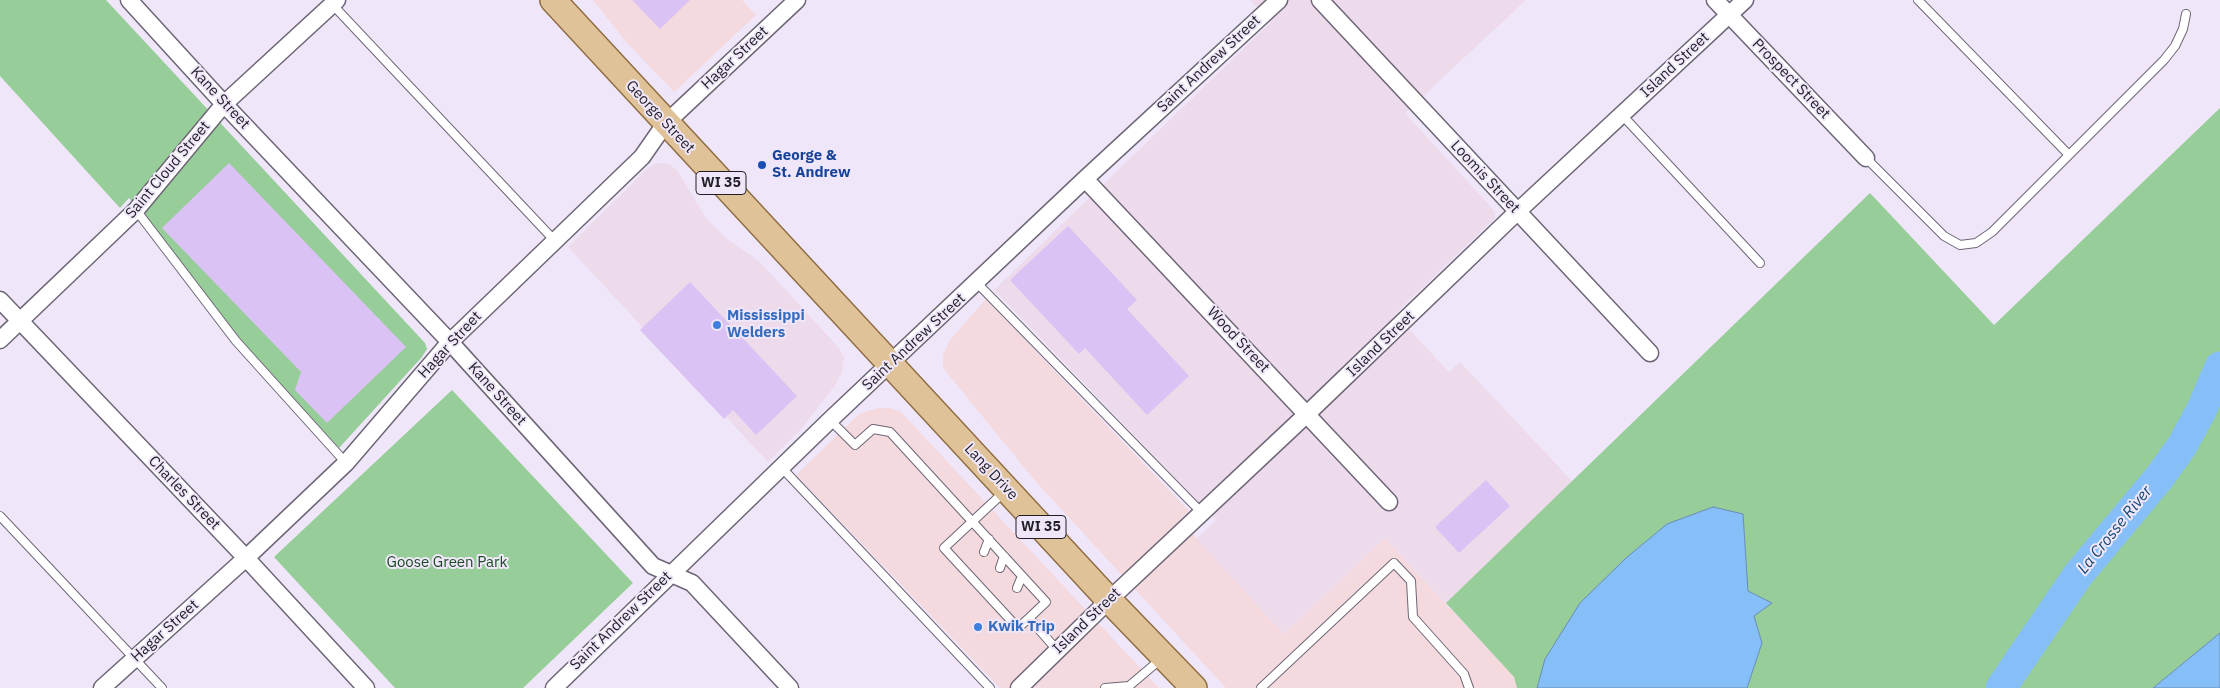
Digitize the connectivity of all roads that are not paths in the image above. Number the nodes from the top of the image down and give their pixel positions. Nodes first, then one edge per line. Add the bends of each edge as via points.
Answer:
1 (129, 0) edge
2 (553, 0) edge
3 (797, 0) edge
4 (1279, 0) edge
5 (1320, 0) edge
6 (1715, 0) edge
7 (1745, 0) edge
8 (1918, 0) edge
9 (332, 2) edge
10 (2186, 14) dead end
11 (1729, 15) junction
12 (224, 104) junction
13 (1622, 114) junction
14 (665, 124) junction
15 (2069, 155) junction
16 (1866, 158) joint
17 (1085, 179) junction
18 (136, 210) junction
19 (1518, 212) junction
20 (555, 241) junction
21 (1760, 263) dead end
22 (977, 283) junction
23 (0, 300) edge
24 (20, 321) junction
25 (0, 340) edge
26 (450, 342) junction
27 (1650, 353) dead end
28 (891, 364) junction
29 (1307, 414) junction
30 (830, 420) junction
31 (346, 464) junction
32 (782, 468) junction
33 (1007, 489) junction
34 (1389, 502) dead end
35 (1202, 513) junction
36 (0, 516) edge
37 (972, 522) junction
38 (988, 539) junction
39 (984, 552) dead end
40 (1004, 556) junction
41 (246, 558) junction
42 (1000, 568) dead end
43 (671, 574) junction
44 (1022, 576) junction
45 (993, 588) dead end
46 (1017, 588) dead end
47 (990, 598) junction
48 (1108, 600) junction
49 (1010, 607) dead end
50 (1007, 617) junction
51 (1029, 618) junction
52 (1057, 650) junction
53 (1163, 657) junction
54 (134, 658) junction
55 (1021, 687) edge
56 (102, 688) edge
57 (162, 688) edge
58 (366, 688) edge
59 (554, 688) edge
60 (790, 688) edge
61 (990, 688) edge
62 (1105, 688) edge
63 (1194, 688) edge
64 (1262, 688) edge
65 (1469, 688) edge

1 - 12 street, Kane Street
2 - 14 main road, George Street / WI 35
3 - 14 street, Hagar Street
4 - 17 street, Saint Andrew Street
5 - 19 street, Loomis Street
6 - 11 street, Prospect Street
7 - 11 street, Island Street
8 - 15 lane
9 - 12 street, Saint Cloud Street
9 - 20 lane
10 - 15 lane via 2175,46
11 - 13 street, Island Street
11 - 16 street, Prospect Street
12 - 18 street, Saint Cloud Street
12 - 26 street, Kane Street
13 - 19 street, Island Street
13 - 21 lane
14 - 20 street, Hagar Street via 642,157
14 - 28 main road, George Street / WI 35
15 - 16 lane via 1992,232 1976,243 1960,245 1944,236
17 - 22 street, Saint Andrew Street
17 - 29 street, Wood Street
18 - 24 street, Saint Cloud Street
18 - 31 lane via 236,341
19 - 27 street, Loomis Street
19 - 29 street, Island Street
20 - 26 street, Hagar Street
22 - 28 street, Saint Andrew Street
22 - 35 lane
23 - 24 street, Charles Street
24 - 25 street, Saint Cloud Street
24 - 41 street, Charles Street
26 - 31 street, Hagar Street
26 - 43 street, Kane Street via 653,566
28 - 30 street, Saint Andrew Street
28 - 33 main road, Lang Drive / WI 35
29 - 34 street, Wood Street
29 - 35 street, Island Street
30 - 32 street, Saint Andrew Street
30 - 37 lane via 855,445 873,429 890,432
31 - 41 street, Hagar Street
32 - 43 street, Saint Andrew Street
32 - 61 lane
33 - 37 lane
33 - 48 main road, Lang Drive / WI 35
35 - 48 street, Island Street
36 - 54 lane
37 - 38 lane
37 - 47 lane via 944,548 975,577
38 - 39 lane
38 - 40 lane
40 - 42 lane
40 - 44 lane
41 - 54 street, Hagar Street
41 - 58 street, Charles Street
43 - 59 street, Saint Andrew Street
43 - 60 street, Kane Street via 692,583
44 - 46 lane
44 - 51 lane via 1046,602
45 - 47 lane
47 - 50 lane
48 - 52 street, Island Street
48 - 53 main road, Lang Drive / WI 35
49 - 50 lane
50 - 51 lane via 1018,628
51 - 52 lane
52 - 55 street, Island Street
53 - 62 lane via 1129,686
53 - 63 main road, Lang Drive / WI 35
54 - 56 street, Hagar Street
54 - 57 lane
64 - 65 lane via 1394,563 1411,581 1412,616 1464,674

